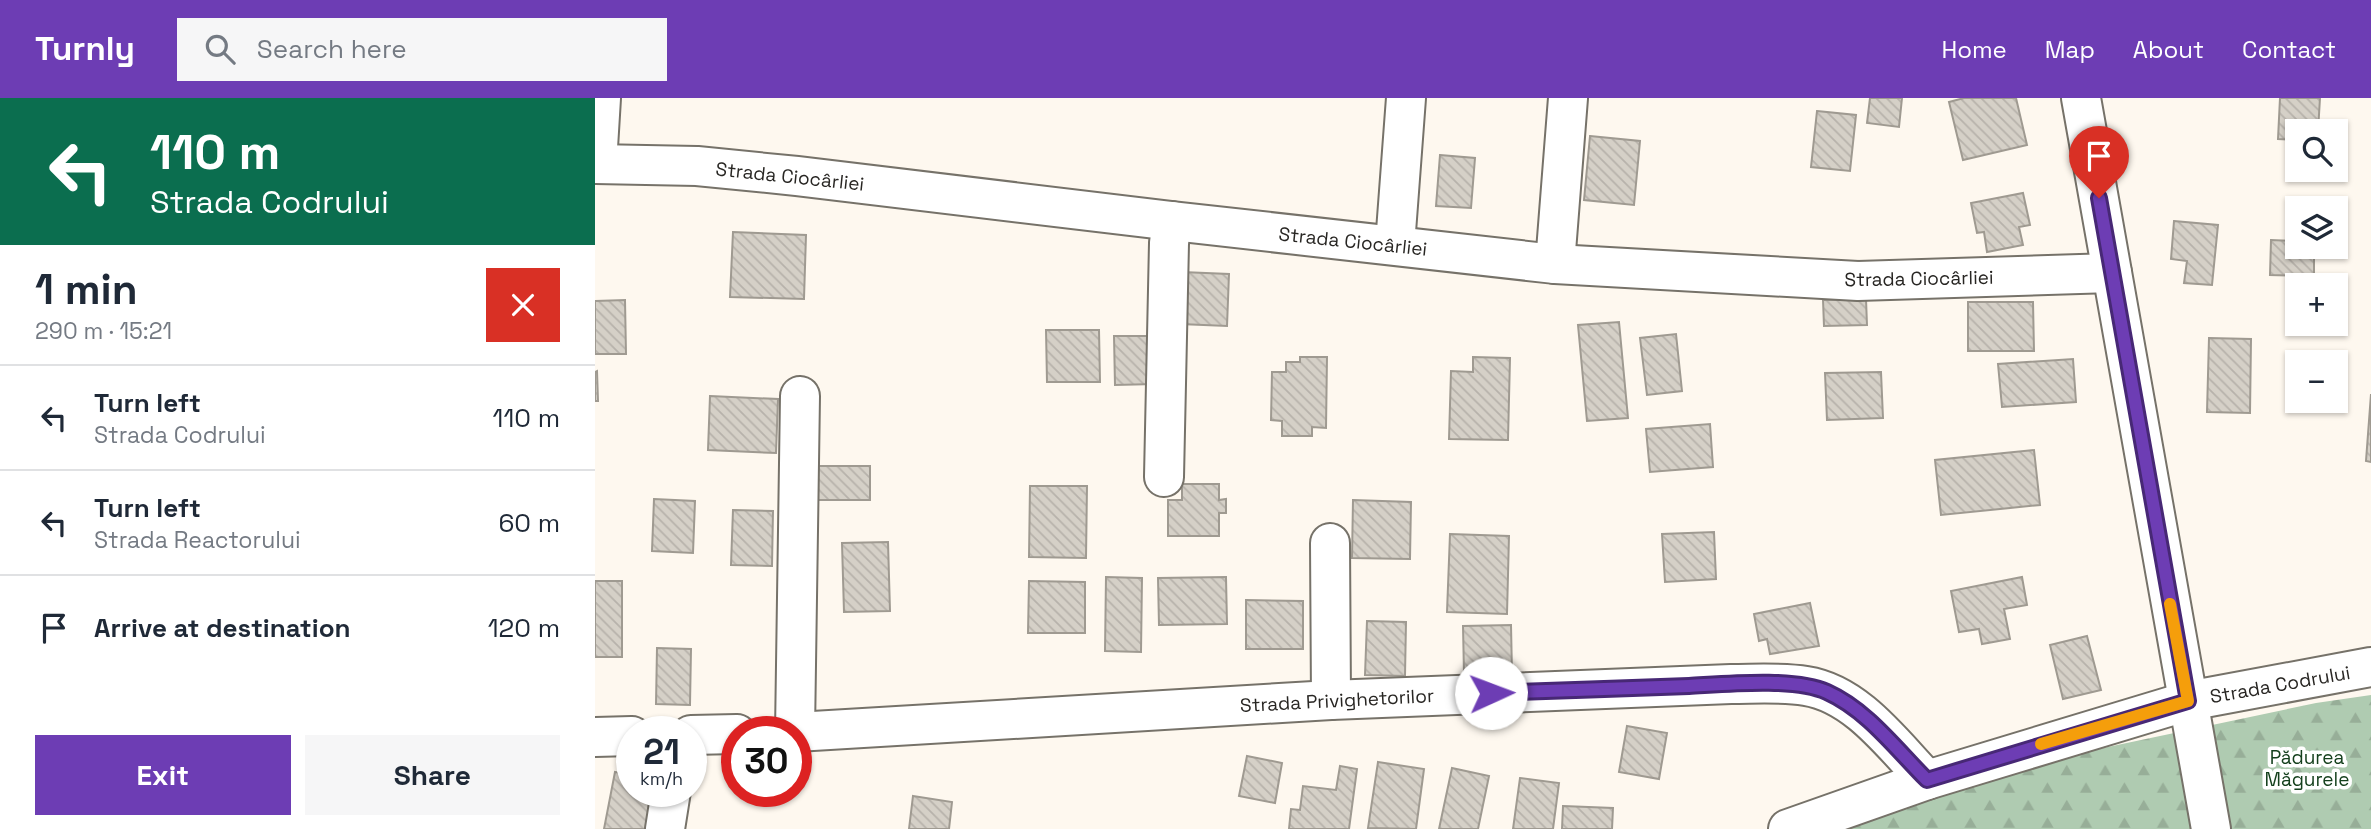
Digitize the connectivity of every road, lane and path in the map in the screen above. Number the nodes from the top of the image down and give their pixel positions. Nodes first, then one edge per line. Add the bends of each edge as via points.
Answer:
1 (601, 98) edge
2 (1406, 98) edge
3 (1568, 98) edge
4 (2081, 98) edge
5 (596, 164) edge
6 (1172, 221) junction
7 (1395, 245) junction
8 (1555, 264) junction
9 (2112, 273) junction
10 (800, 396) dead end
11 (1164, 477) dead end
12 (1330, 543) dead end
13 (2371, 667) edge
14 (1331, 700) junction
15 (2188, 701) junction
16 (796, 716) edge
17 (812, 731) edge
18 (616, 736) edge
19 (595, 737) edge
20 (1927, 780) junction
21 (668, 807) edge
22 (665, 829) edge
23 (1788, 829) edge
24 (2211, 829) edge

1 - 5 street, Strada Ciocârliei
2 - 7 street
3 - 8 street
4 - 9 street
5 - 6 street, Strada Ciocârliei via 697,166
6 - 7 street, Strada Ciocârliei
6 - 11 street
7 - 8 street, Strada Ciocârliei
8 - 9 street, Strada Ciocârliei via 1858,281
9 - 15 street
10 - 16 street
12 - 14 street
13 - 15 street, Strada Codrului
14 - 17 street, Strada Privighetorilor
14 - 20 street, Strada Privighetorilor via 1731,684 1807,686 1854,708
15 - 20 street, Strada Codrului
15 - 24 street
18 - 19 street
20 - 23 street, Strada Codrului
21 - 22 street

